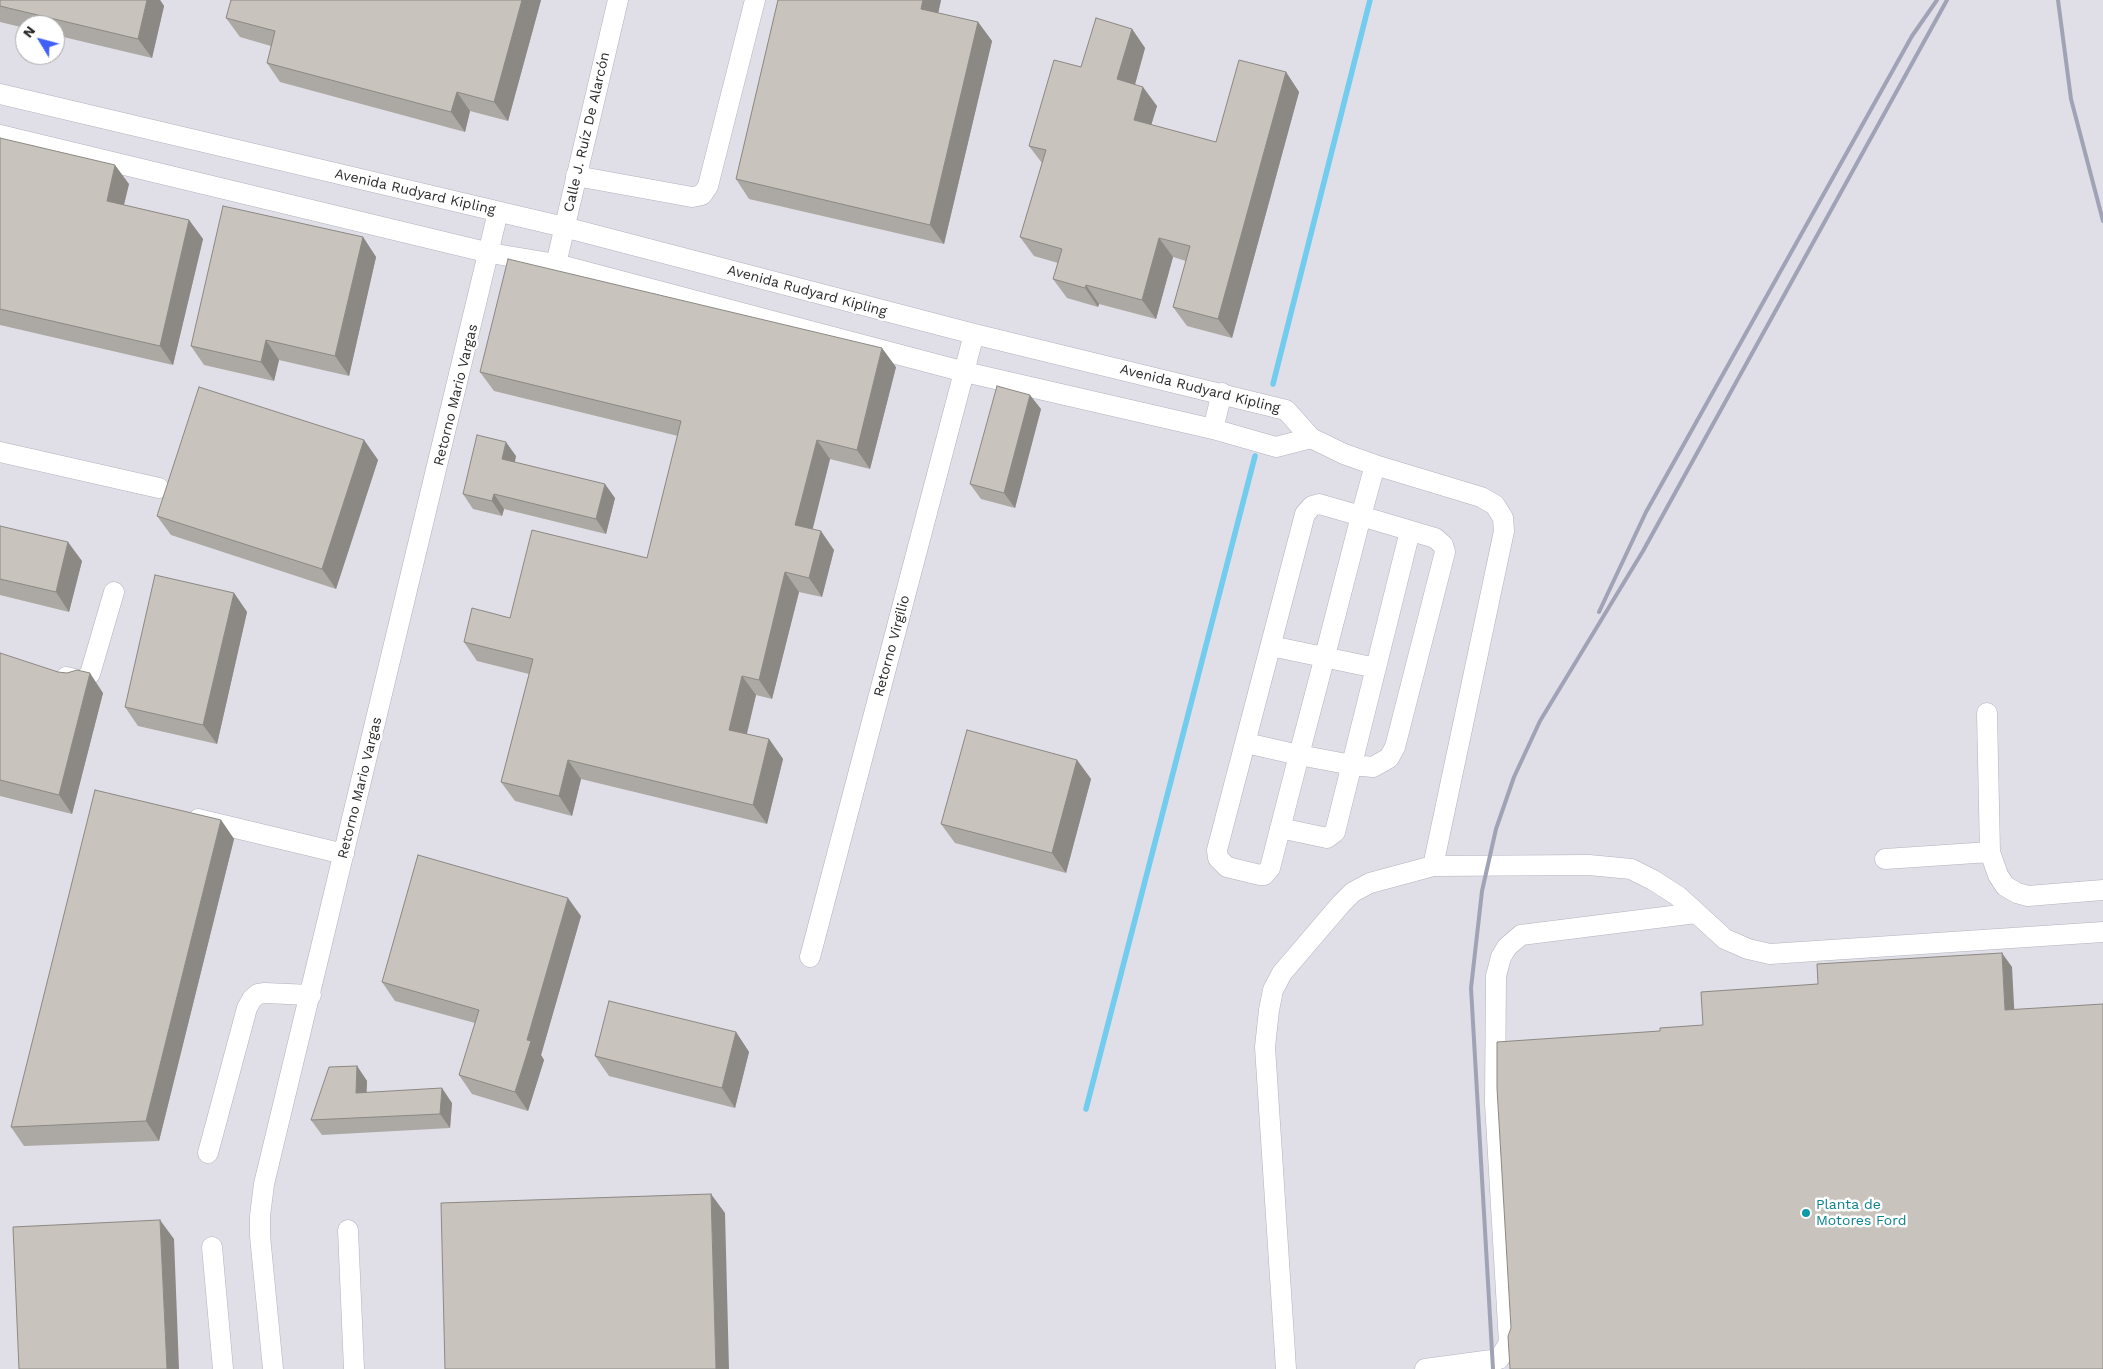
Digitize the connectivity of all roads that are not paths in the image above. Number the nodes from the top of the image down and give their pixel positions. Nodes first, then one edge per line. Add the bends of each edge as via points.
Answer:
1 (618, 0) edge
2 (755, 0) edge
3 (0, 94) edge
4 (0, 135) edge
5 (576, 176) junction
6 (498, 212) junction
7 (564, 227) junction
8 (490, 253) junction
9 (556, 264) junction
10 (974, 334) junction
11 (965, 372) junction
12 (1222, 393) junction
13 (1213, 429) junction
14 (1311, 438) junction
15 (0, 452) edge
16 (1375, 466) junction
17 (159, 488) dead end
18 (1361, 516) junction
19 (1410, 531) junction
20 (114, 592) dead end
21 (1271, 646) junction
22 (1324, 656) junction
23 (1376, 668) junction
24 (47, 671) edge
25 (1987, 713) dead end
26 (1246, 743) junction
27 (1299, 754) junction
28 (1352, 765) junction
29 (176, 813) edge
30 (1280, 828) junction
31 (1990, 852) junction
32 (344, 854) junction
33 (1885, 859) dead end
34 (1433, 866) junction
35 (2103, 890) edge
36 (1696, 912) junction
37 (2103, 932) edge
38 (810, 957) dead end
39 (311, 995) junction
40 (208, 1154) dead end
41 (348, 1230) dead end
42 (212, 1247) dead end
43 (223, 1369) edge
44 (273, 1369) edge
45 (354, 1369) edge
46 (1286, 1369) edge
47 (1425, 1369) edge

1 - 5 street, Calle J. Ruíz De Alarcón
2 - 5 street via 708,186 702,195 692,197
3 - 6 street, Avenida Rudyard Kipling
4 - 8 street
5 - 7 street, Calle J. Ruíz De Alarcón
6 - 7 street, Avenida Rudyard Kipling
6 - 8 street, Retorno Mario Vargas
7 - 9 street, Calle J. Ruíz De Alarcón
7 - 10 street, Avenida Rudyard Kipling
8 - 9 street
8 - 32 street, Retorno Mario Vargas
9 - 11 street
10 - 11 street, Retorno Virgilio
10 - 12 street, Avenida Rudyard Kipling
11 - 13 street
11 - 38 street, Retorno Virgilio
12 - 13 street
12 - 14 street, Avenida Rudyard Kipling via 1286,410
13 - 14 street via 1276,447
14 - 16 street
15 - 17 street
16 - 18 street
16 - 34 street via 1480,497 1495,505 1503,518 1504,531
18 - 19 street
18 - 21 street via 1320,504 1308,510
18 - 22 street
19 - 23 street
19 - 28 street via 1435,538 1445,552 1395,747 1389,758 1373,767
20 - 24 street via 87,678 74,680
21 - 22 street
21 - 26 street
22 - 23 street
22 - 27 street
23 - 28 street
25 - 31 street
26 - 27 street
26 - 30 street via 1217,850 1218,858 1227,867 1264,875 1270,868
27 - 28 street
27 - 30 street
28 - 30 street via 1333,836 1327,838
29 - 32 street
31 - 33 street
31 - 35 street via 2005,886 2017,893 2028,896
32 - 39 street, Retorno Mario Vargas
34 - 36 street via 1589,865 1631,869 1678,896
34 - 46 street via 1370,883 1353,892 1282,973 1273,990 1266,1046
36 - 37 street via 1726,939 1770,954
36 - 47 street via 1521,935 1501,957 1496,976 1495,1103 1509,1343 1499,1358
39 - 40 street via 265,992 252,999
39 - 44 street, Retorno Mario Vargas via 276,1132 260,1216
41 - 45 street
42 - 43 street

